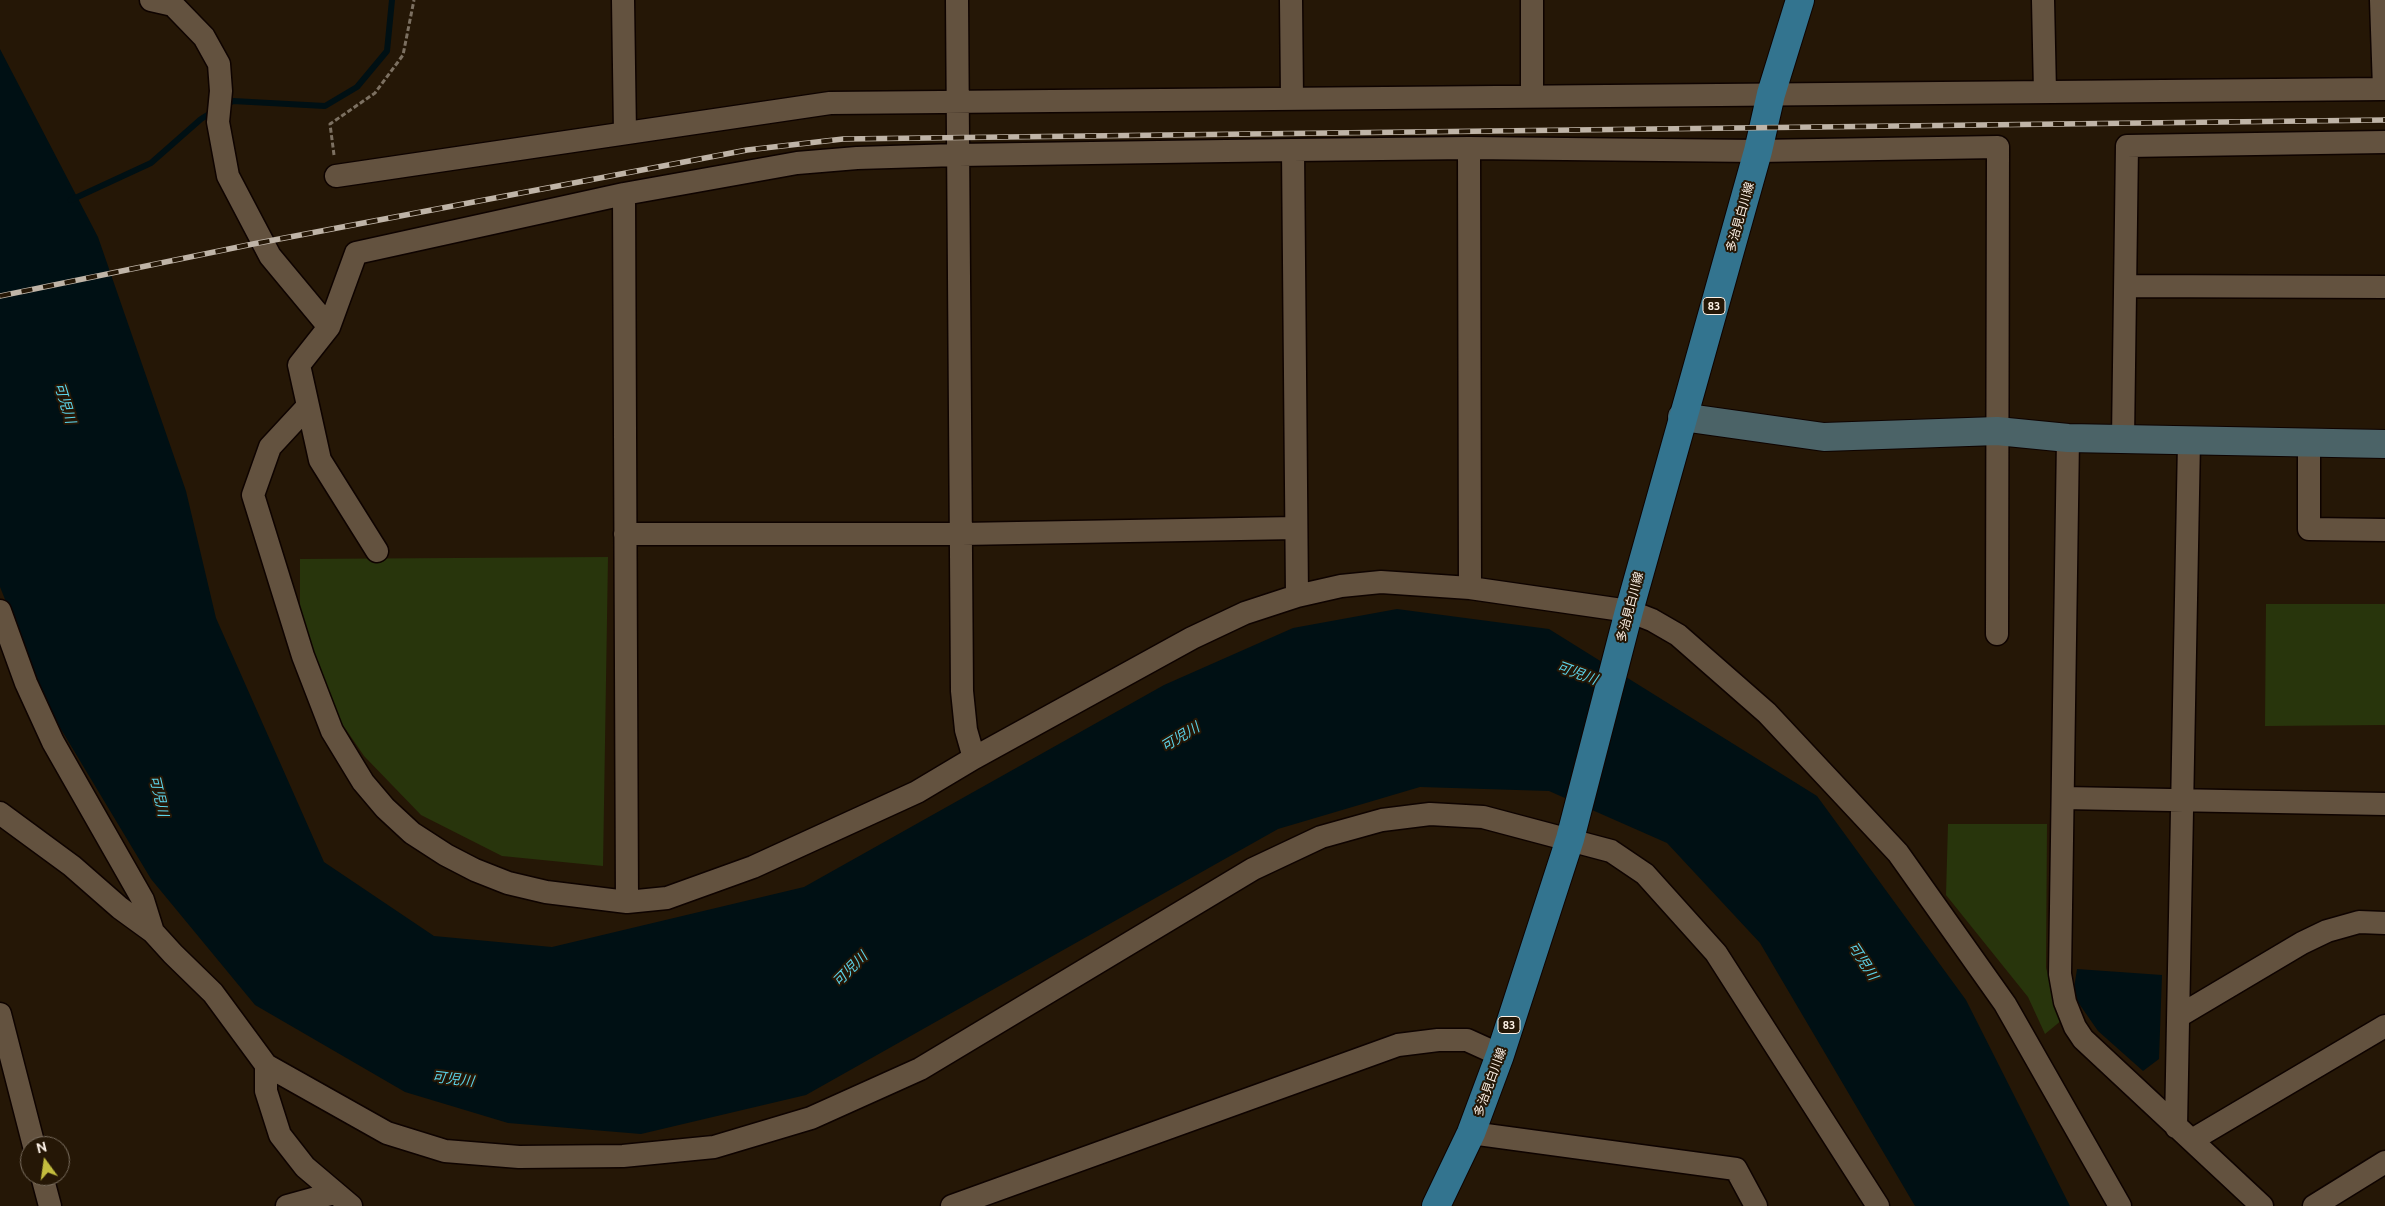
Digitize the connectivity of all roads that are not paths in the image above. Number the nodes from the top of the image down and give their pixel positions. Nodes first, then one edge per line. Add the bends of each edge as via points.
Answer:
1 (151, 0) edge
2 (623, 0) edge
3 (957, 0) edge
4 (1291, 0) edge
5 (1532, 0) edge
6 (1800, 0) edge
7 (2043, 0) edge
8 (2381, 0) edge
9 (2384, 89) edge
10 (2045, 92) junction
11 (1771, 94) junction
12 (1532, 96) junction
13 (1292, 98) junction
14 (958, 101) junction
15 (625, 133) junction
16 (2385, 142) edge
17 (1469, 148) junction
18 (1292, 150) junction
19 (1758, 151) junction
20 (958, 155) junction
21 (336, 176) road end
22 (624, 194) junction
23 (2126, 286) junction
24 (2385, 287) edge
25 (329, 327) junction
26 (308, 406) junction
27 (1682, 417) junction
28 (1997, 431) junction
29 (2068, 438) junction
30 (2123, 439) junction
31 (2189, 441) junction
32 (2309, 441) junction
33 (2385, 444) edge
34 (1296, 528) junction
35 (2385, 530) edge
36 (625, 534) junction
37 (962, 534) junction
38 (377, 550) dead end
39 (1470, 588) junction
40 (1297, 596) junction
41 (0, 611) edge
42 (1629, 611) junction
43 (1997, 634) dead end
44 (974, 758) junction
45 (2063, 798) junction
46 (2183, 801) junction
47 (2385, 804) edge
48 (0, 812) edge
49 (1570, 839) junction
50 (627, 902) junction
51 (2385, 923) edge
52 (153, 932) junction
53 (0, 1014) edge
54 (2179, 1016) junction
55 (2385, 1026) edge
56 (1500, 1054) junction
57 (266, 1064) junction
58 (1471, 1134) junction
59 (2184, 1134) junction
60 (31, 1136) edge
61 (2385, 1162) edge
62 (45, 1186) edge
63 (343, 1200) edge
64 (50, 1206) edge
65 (287, 1206) edge
66 (952, 1206) edge
67 (1436, 1206) edge
68 (1756, 1206) edge
69 (1878, 1206) edge
70 (2120, 1206) edge
71 (2262, 1206) edge
72 (2314, 1206) edge

1 - 25 street via 173,5 204,37 219,64 218,122 228,176 270,256
2 - 15 street
3 - 14 street
4 - 13 street
5 - 12 street
6 - 11 main road, 多治見白川線 / 83
7 - 10 street
8 - 9 street
9 - 10 street
10 - 11 street
11 - 12 street
11 - 19 main road, 多治見白川線 / 83
12 - 13 street
13 - 14 street
14 - 15 street via 830,103
14 - 20 street
15 - 21 street
16 - 23 street via 2127,146
17 - 18 street
17 - 19 street
17 - 39 street
18 - 20 street
18 - 34 street
19 - 27 main road, 多治見白川線 / 83
19 - 28 street via 1998,147
20 - 22 street via 797,163
20 - 37 street
22 - 25 street via 356,253
22 - 36 street
23 - 24 street
23 - 30 street
25 - 26 street via 299,365
26 - 38 street via 320,460
26 - 50 street via 270,447 253,495 303,656 332,732 363,782 384,808 412,833 475,870 508,883 546,892
27 - 28 street via 1824,437
27 - 42 main road, 多治見白川線 / 83
28 - 29 street
28 - 43 street
29 - 30 street
29 - 45 street
30 - 31 street
31 - 32 street
31 - 46 street
32 - 33 street
32 - 35 street via 2309,529
34 - 37 street
34 - 40 street
36 - 37 street
36 - 50 street
37 - 44 street via 962,691 966,730
39 - 40 street via 1381,582 1341,586
39 - 42 street
40 - 44 street via 1245,613 1192,638
41 - 52 street via 26,683 53,742 143,900
42 - 49 main road, 多治見白川線 / 83
42 - 70 street via 1678,635 1767,713 1898,853 2005,1004
44 - 50 street via 917,792 753,867 668,898
45 - 46 street
45 - 59 street via 2060,974 2065,1002 2083,1040
46 - 47 street
46 - 54 street
48 - 52 street
49 - 56 main road, 多治見白川線 / 83
49 - 57 street via 1483,817 1430,814 1382,820 1321,837 1253,869 920,1069 811,1118 714,1147 624,1156 519,1157 446,1151 387,1133
49 - 69 street via 1611,851 1645,874 1716,953
51 - 54 street via 2359,922 2302,942
52 - 57 street via 213,993
53 - 60 street
54 - 59 street
55 - 59 street
56 - 58 main road, 多治見白川線 / 83
56 - 66 street via 1467,1040 1398,1045
57 - 63 street via 266,1091 280,1135 305,1167
58 - 67 main road, 多治見白川線 / 83
58 - 68 street via 1736,1170
59 - 71 street
61 - 72 street
62 - 64 street
63 - 65 street

